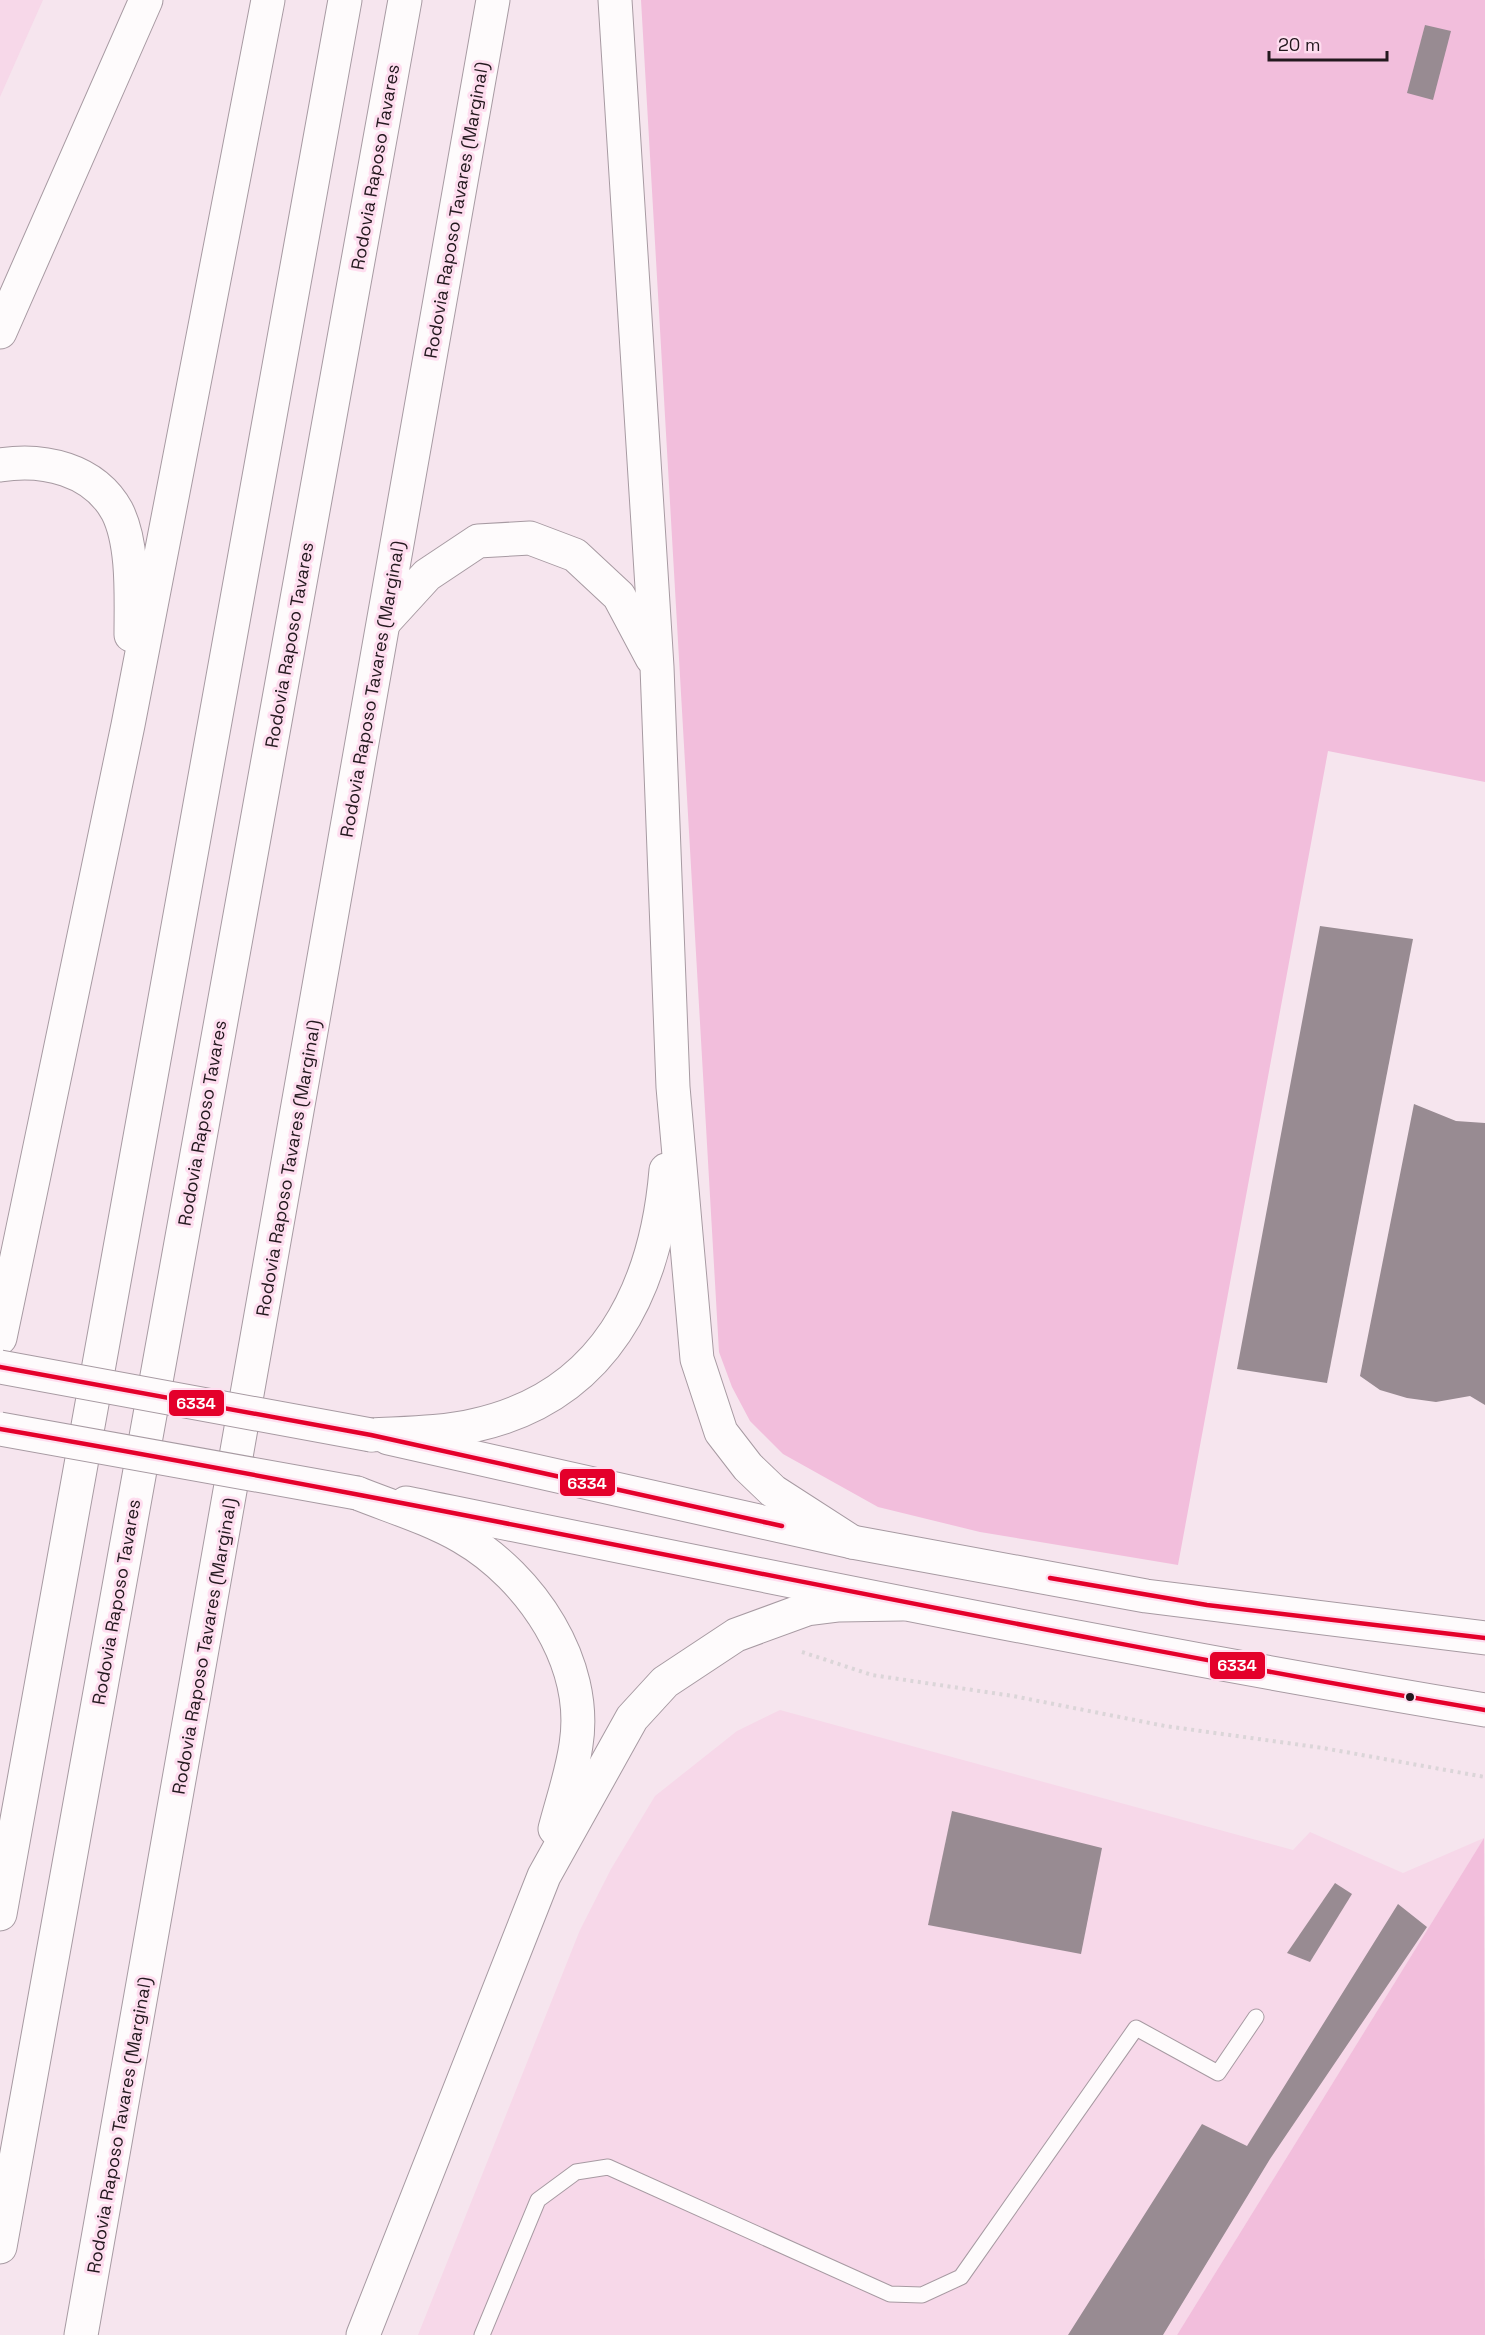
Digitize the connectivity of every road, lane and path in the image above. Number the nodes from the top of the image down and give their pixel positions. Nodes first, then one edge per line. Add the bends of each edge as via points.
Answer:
1 (146, 0) edge
2 (268, 0) edge
3 (345, 0) edge
4 (405, 0) edge
5 (492, 0) edge
6 (615, 0) edge
7 (0, 332) edge
8 (0, 465) edge
9 (384, 622) junction
10 (657, 667) junction
11 (128, 725) junction
12 (673, 1087) junction
13 (0, 1338) edge
14 (0, 1367) edge
15 (0, 1428) edge
16 (371, 1435) junction
17 (357, 1493) junction
18 (852, 1542) junction
19 (902, 1604) junction
20 (774, 1620) junction
21 (1485, 1638) edge
22 (1485, 1710) edge
23 (1485, 1777) edge
24 (544, 1876) junction
25 (0, 1914) edge
26 (1256, 2017) dead end
27 (0, 2247) edge
28 (96, 2258) junction
29 (81, 2335) edge
30 (88, 2335) edge
31 (363, 2335) edge
32 (483, 2335) edge

1 - 7 main road
2 - 11 main road
3 - 25 main road
4 - 27 main road, Rodovia Raposo Tavares
5 - 9 main road, Rodovia Raposo Tavares (Marginal)
6 - 10 main road
8 - 11 main road via 35,461 62,468 101,491 117,512 130,573
9 - 10 main road via 427,575 478,542 530,538 575,555 619,596
9 - 28 main road, Rodovia Raposo Tavares (Marginal)
10 - 12 main road
11 - 13 main road
12 - 16 main road via 660,1228 631,1309 612,1339 590,1364 523,1410 433,1432
12 - 18 main road via 697,1359 721,1432 747,1467 773,1491
14 - 16 main road, bridge
15 - 17 main road, bridge
16 - 18 main road
17 - 19 main road
17 - 24 main road via 435,1524 490,1556 525,1592 562,1648 577,1708 577,1744
18 - 21 main road via 1146,1596
19 - 20 main road via 818,1608
19 - 22 main road via 1271,1675
20 - 23 path via 799,1650 872,1675
20 - 24 main road via 736,1635 704,1654 665,1682 632,1718
24 - 31 main road
26 - 32 lane via 1218,2073 1136,2028 961,2277 922,2295 890,2295 608,2167 576,2172 538,2200
28 - 29 main road, Rodovia Raposo Tavares (Marginal)
28 - 30 main road

